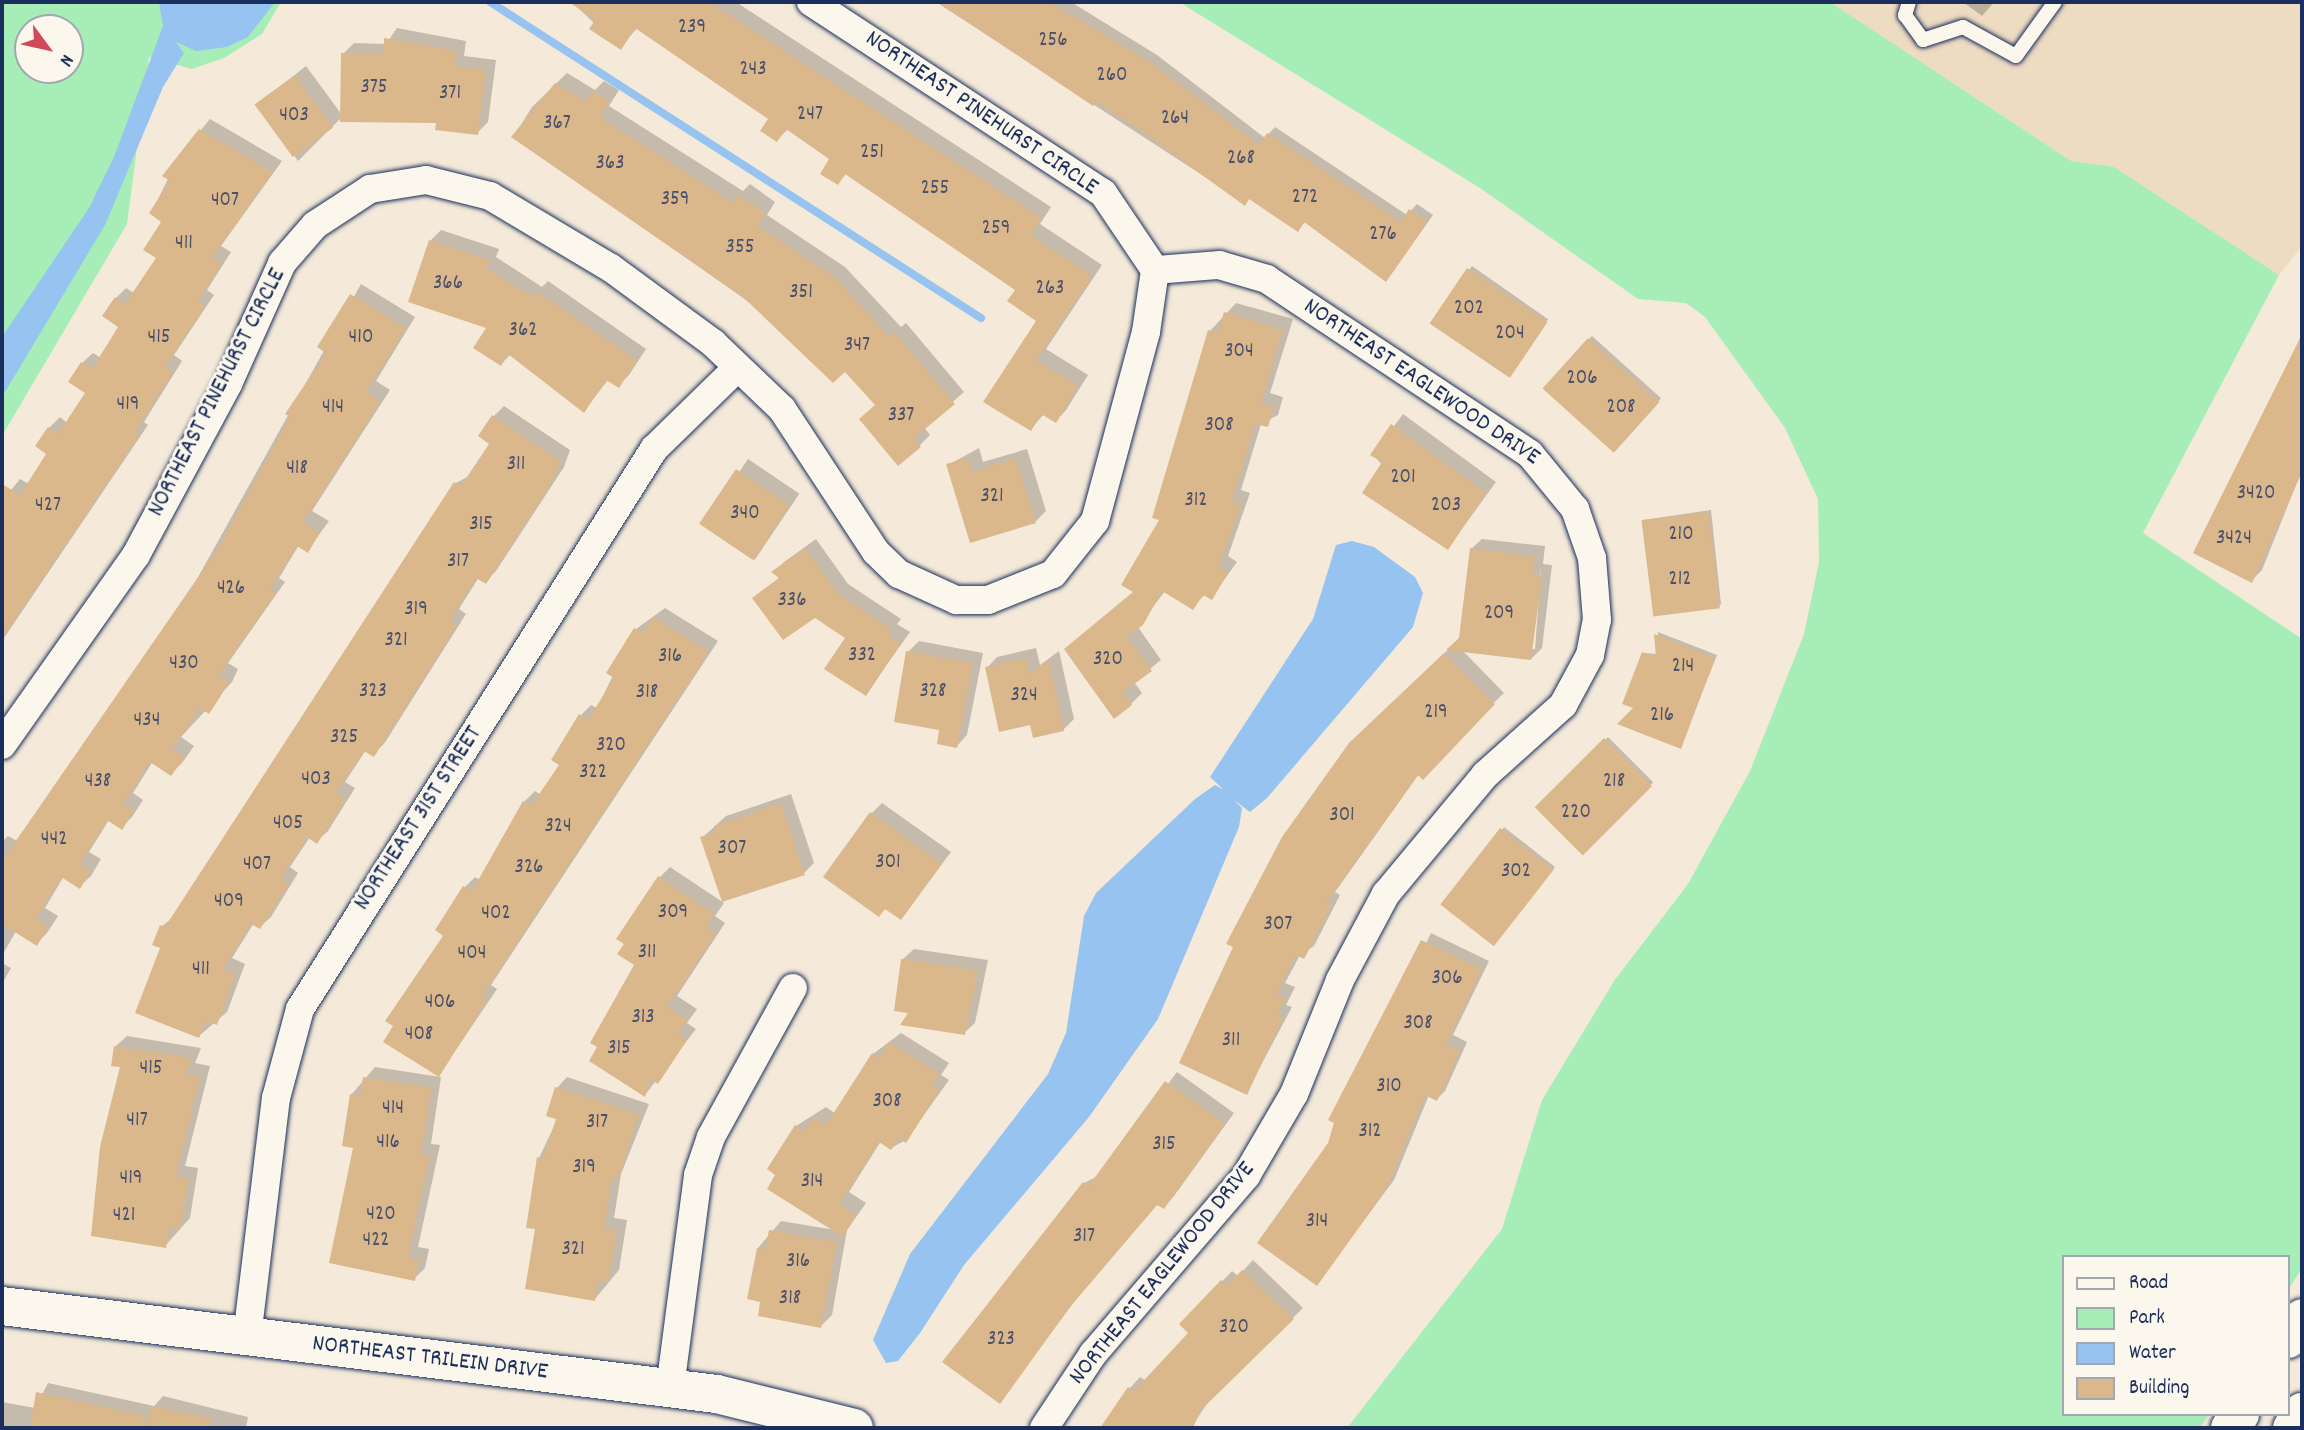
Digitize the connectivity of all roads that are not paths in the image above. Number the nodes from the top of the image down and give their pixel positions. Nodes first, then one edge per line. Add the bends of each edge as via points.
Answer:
1 (811, 2) edge
2 (1909, 2) edge
3 (2056, 2) edge
4 (1154, 270) junction
5 (738, 367) junction
6 (2, 744) edge
7 (793, 988) dead end
8 (2, 1306) edge
9 (2302, 1318) edge
10 (2290, 1336) edge
11 (247, 1337) junction
12 (670, 1388) junction
13 (2302, 1412) edge
14 (854, 1428) edge
15 (1044, 1428) edge
16 (2292, 1428) edge

1 - 4 street, NORTHEAST PINEHURST CIRCLE via 1103,193
2 - 3 lane via 1905,15 1923,40 1963,27 2016,56
4 - 5 street, NORTHEAST PINEHURST CIRCLE via 1146,332 1095,521 1054,575 988,600 956,600 900,574 876,552 815,451
4 - 15 street, NORTHEAST EAGLEWOOD DRIVE via 1219,265 1266,279 1530,454 1576,509 1592,558 1597,620 1586,663 1559,711 1485,775 1386,894 1340,980 1294,1094 1245,1176 1101,1344
5 - 6 street, NORTHEAST PINEHURST CIRCLE via 611,268 490,196 426,180 370,189 314,225 282,263 228,384 136,555
5 - 11 street, NORTHEAST 31ST STREET via 654,449 300,1009 276,1098
7 - 12 street via 711,1137 698,1175
8 - 11 street, NORTHEAST TRILEIN DRIVE
9 - 10 street
11 - 12 street, NORTHEAST TRILEIN DRIVE
12 - 14 street, NORTHEAST TRILEIN DRIVE via 760,1401
13 - 16 street

